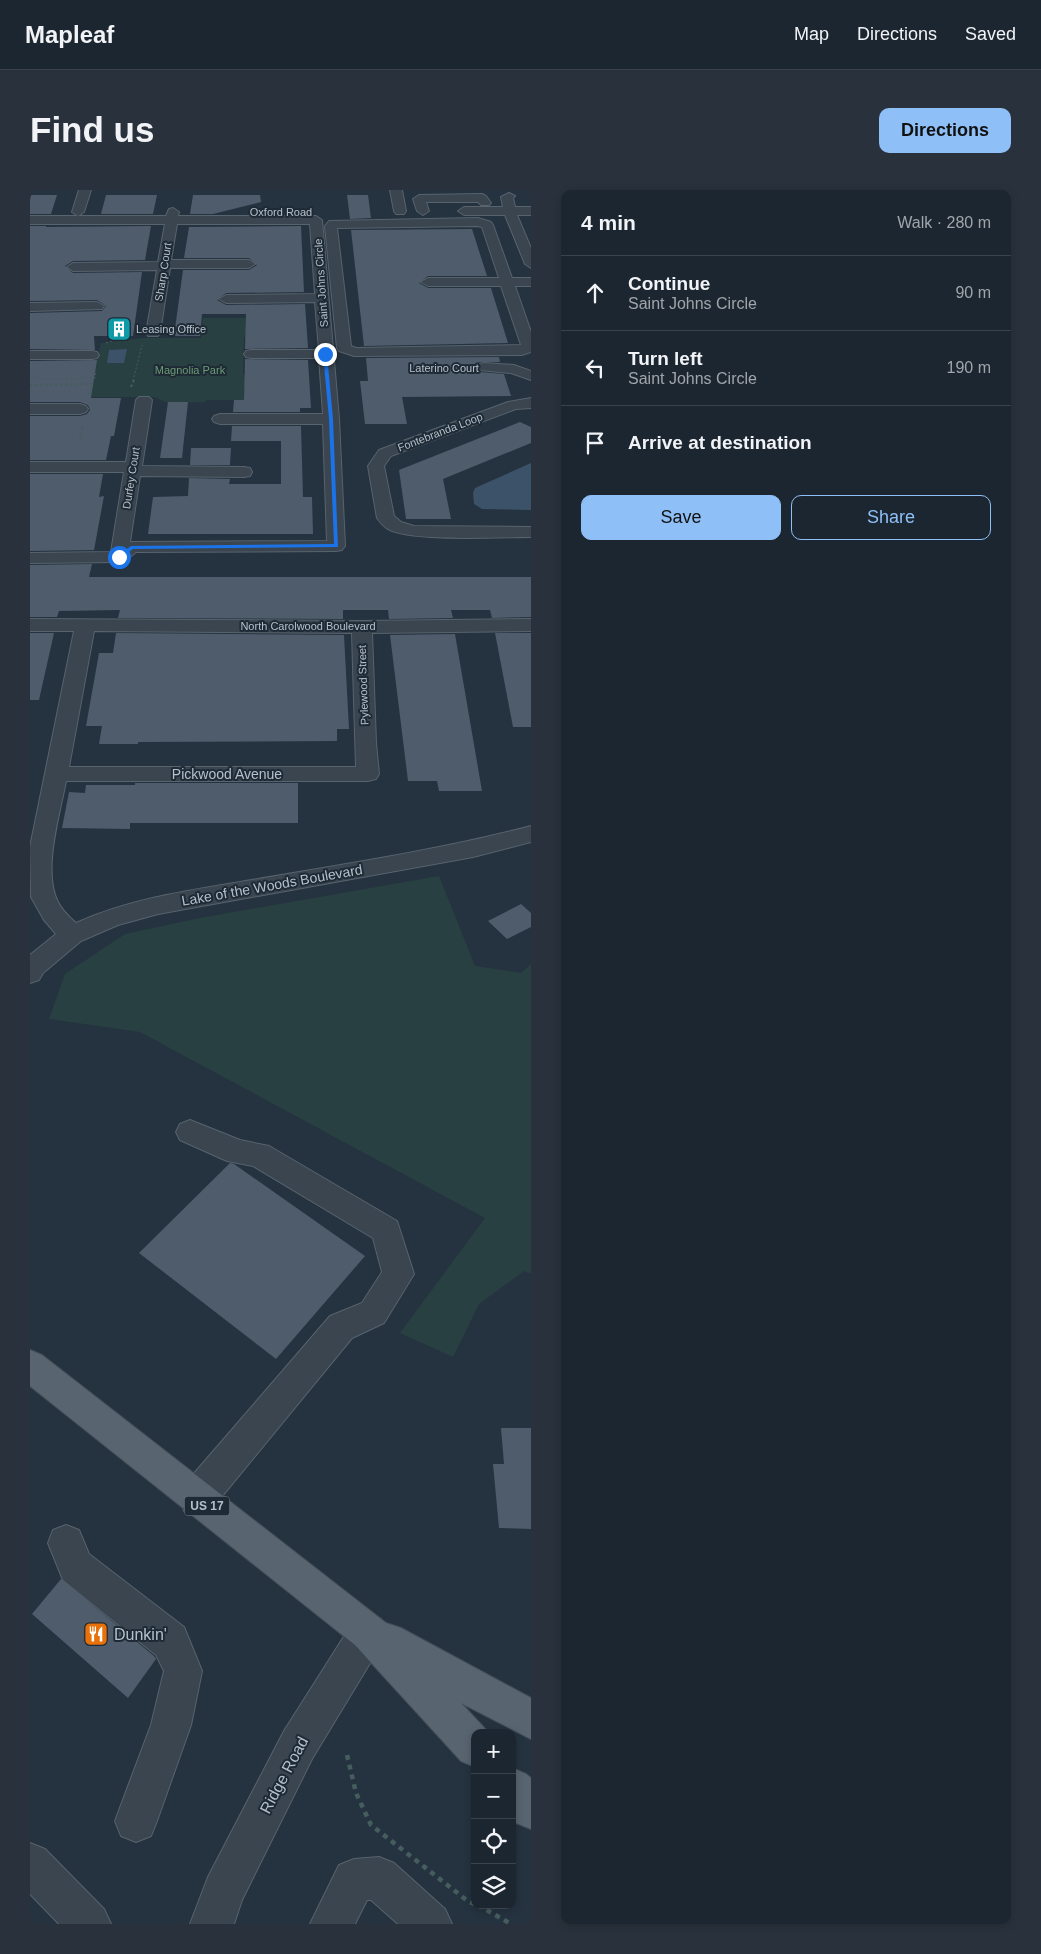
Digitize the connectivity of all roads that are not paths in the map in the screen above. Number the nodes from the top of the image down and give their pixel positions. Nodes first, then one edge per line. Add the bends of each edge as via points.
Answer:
1 (85, 190) edge
2 (396, 190) edge
3 (511, 194) edge
4 (400, 211) junction
5 (510, 211) junction
6 (531, 211) edge
7 (30, 212) edge
8 (78, 212) junction
9 (323, 214) junction
10 (172, 216) junction
11 (30, 220) edge
12 (249, 264) dead end
13 (531, 264) edge
14 (164, 265) junction
15 (73, 267) dead end
16 (428, 282) dead end
17 (507, 282) junction
18 (531, 282) edge
19 (323, 298) junction
20 (226, 299) dead end
21 (30, 306) edge
22 (96, 306) dead end
23 (149, 335) road end
24 (92, 354) dead end
25 (252, 354) dead end
26 (325, 354) junction
27 (30, 355) edge
28 (472, 368) dead end
29 (531, 376) edge
30 (137, 395) road end
31 (531, 403) edge
32 (80, 409) dead end
33 (30, 410) edge
34 (220, 419) dead end
35 (331, 419) junction
36 (30, 467) edge
37 (133, 469) junction
38 (244, 472) dead end
39 (531, 532) edge
40 (119, 557) junction
41 (30, 558) edge
42 (30, 625) edge
43 (531, 625) edge
44 (85, 626) junction
45 (362, 627) junction
46 (365, 743) joint
47 (55, 774) junction
48 (531, 834) edge
49 (72, 934) junction
50 (30, 973) edge
51 (190, 1132) dead end
52 (30, 1366) edge
53 (197, 1498) junction
54 (66, 1543) dead end
55 (368, 1632) junction
56 (531, 1719) edge
57 (471, 1743) edge
58 (516, 1792) edge
59 (531, 1808) edge
60 (136, 1821) dead end
61 (30, 1864) edge
62 (89, 1924) edge
63 (212, 1924) edge
64 (332, 1924) edge
65 (430, 1924) edge

1 - 8 street
2 - 4 street
3 - 5 street via 508,197
4 - 5 street
4 - 9 street
5 - 6 street
5 - 13 street
7 - 8 street
8 - 10 street
9 - 10 street, Saint Johns Circle
9 - 19 street, Saint Johns Circle via 318,264
10 - 11 street, Saint Johns Circle
10 - 14 street, Sharp Court
12 - 14 street
14 - 15 street
14 - 23 street, Sharp Court
16 - 17 street
17 - 17 street via 488,225 483,223 339,223 331,226 344,348 348,351 528,350 530,347
17 - 18 street
19 - 20 street
19 - 26 street, Saint Johns Circle
21 - 22 street
24 - 27 street
25 - 26 street
26 - 35 street, Saint Johns Circle
28 - 29 street, Laterino Court via 514,368
30 - 37 street, Durfey Court
31 - 39 street, Fontebranda Loop via 513,405 385,453 376,466 386,518 395,526 414,531
32 - 33 street
34 - 35 street
35 - 40 street, Saint Johns Circle via 336,546 131,547
36 - 37 street
37 - 38 street
37 - 40 street, Durfey Court
40 - 41 street, Saint Johns Circle
42 - 44 street, North Carolwood Boulevard
43 - 45 street, North Carolwood Boulevard
44 - 45 street, North Carolwood Boulevard
44 - 47 street
45 - 46 street, Pylewood Street
46 - 47 street, Pickwood Avenue via 368,774
47 - 49 street via 41,850 40,888 51,913
48 - 49 street, Lake of the Woods Boulevard via 473,849 158,905 110,918
49 - 50 street, Lake of the Woods Boulevard
51 - 53 street via 236,1152 259,1155 386,1230 398,1274 373,1313 341,1327
52 - 53 main road, US 17
53 - 55 main road, US 17
54 - 60 street via 76,1567 170,1641 184,1671 171,1725
55 - 56 main road, US 17
55 - 57 main road, US 17
55 - 63 street, Ridge Road via 298,1745 223,1892
58 - 59 main road
61 - 62 street
64 - 65 street via 354,1880 379,1878

